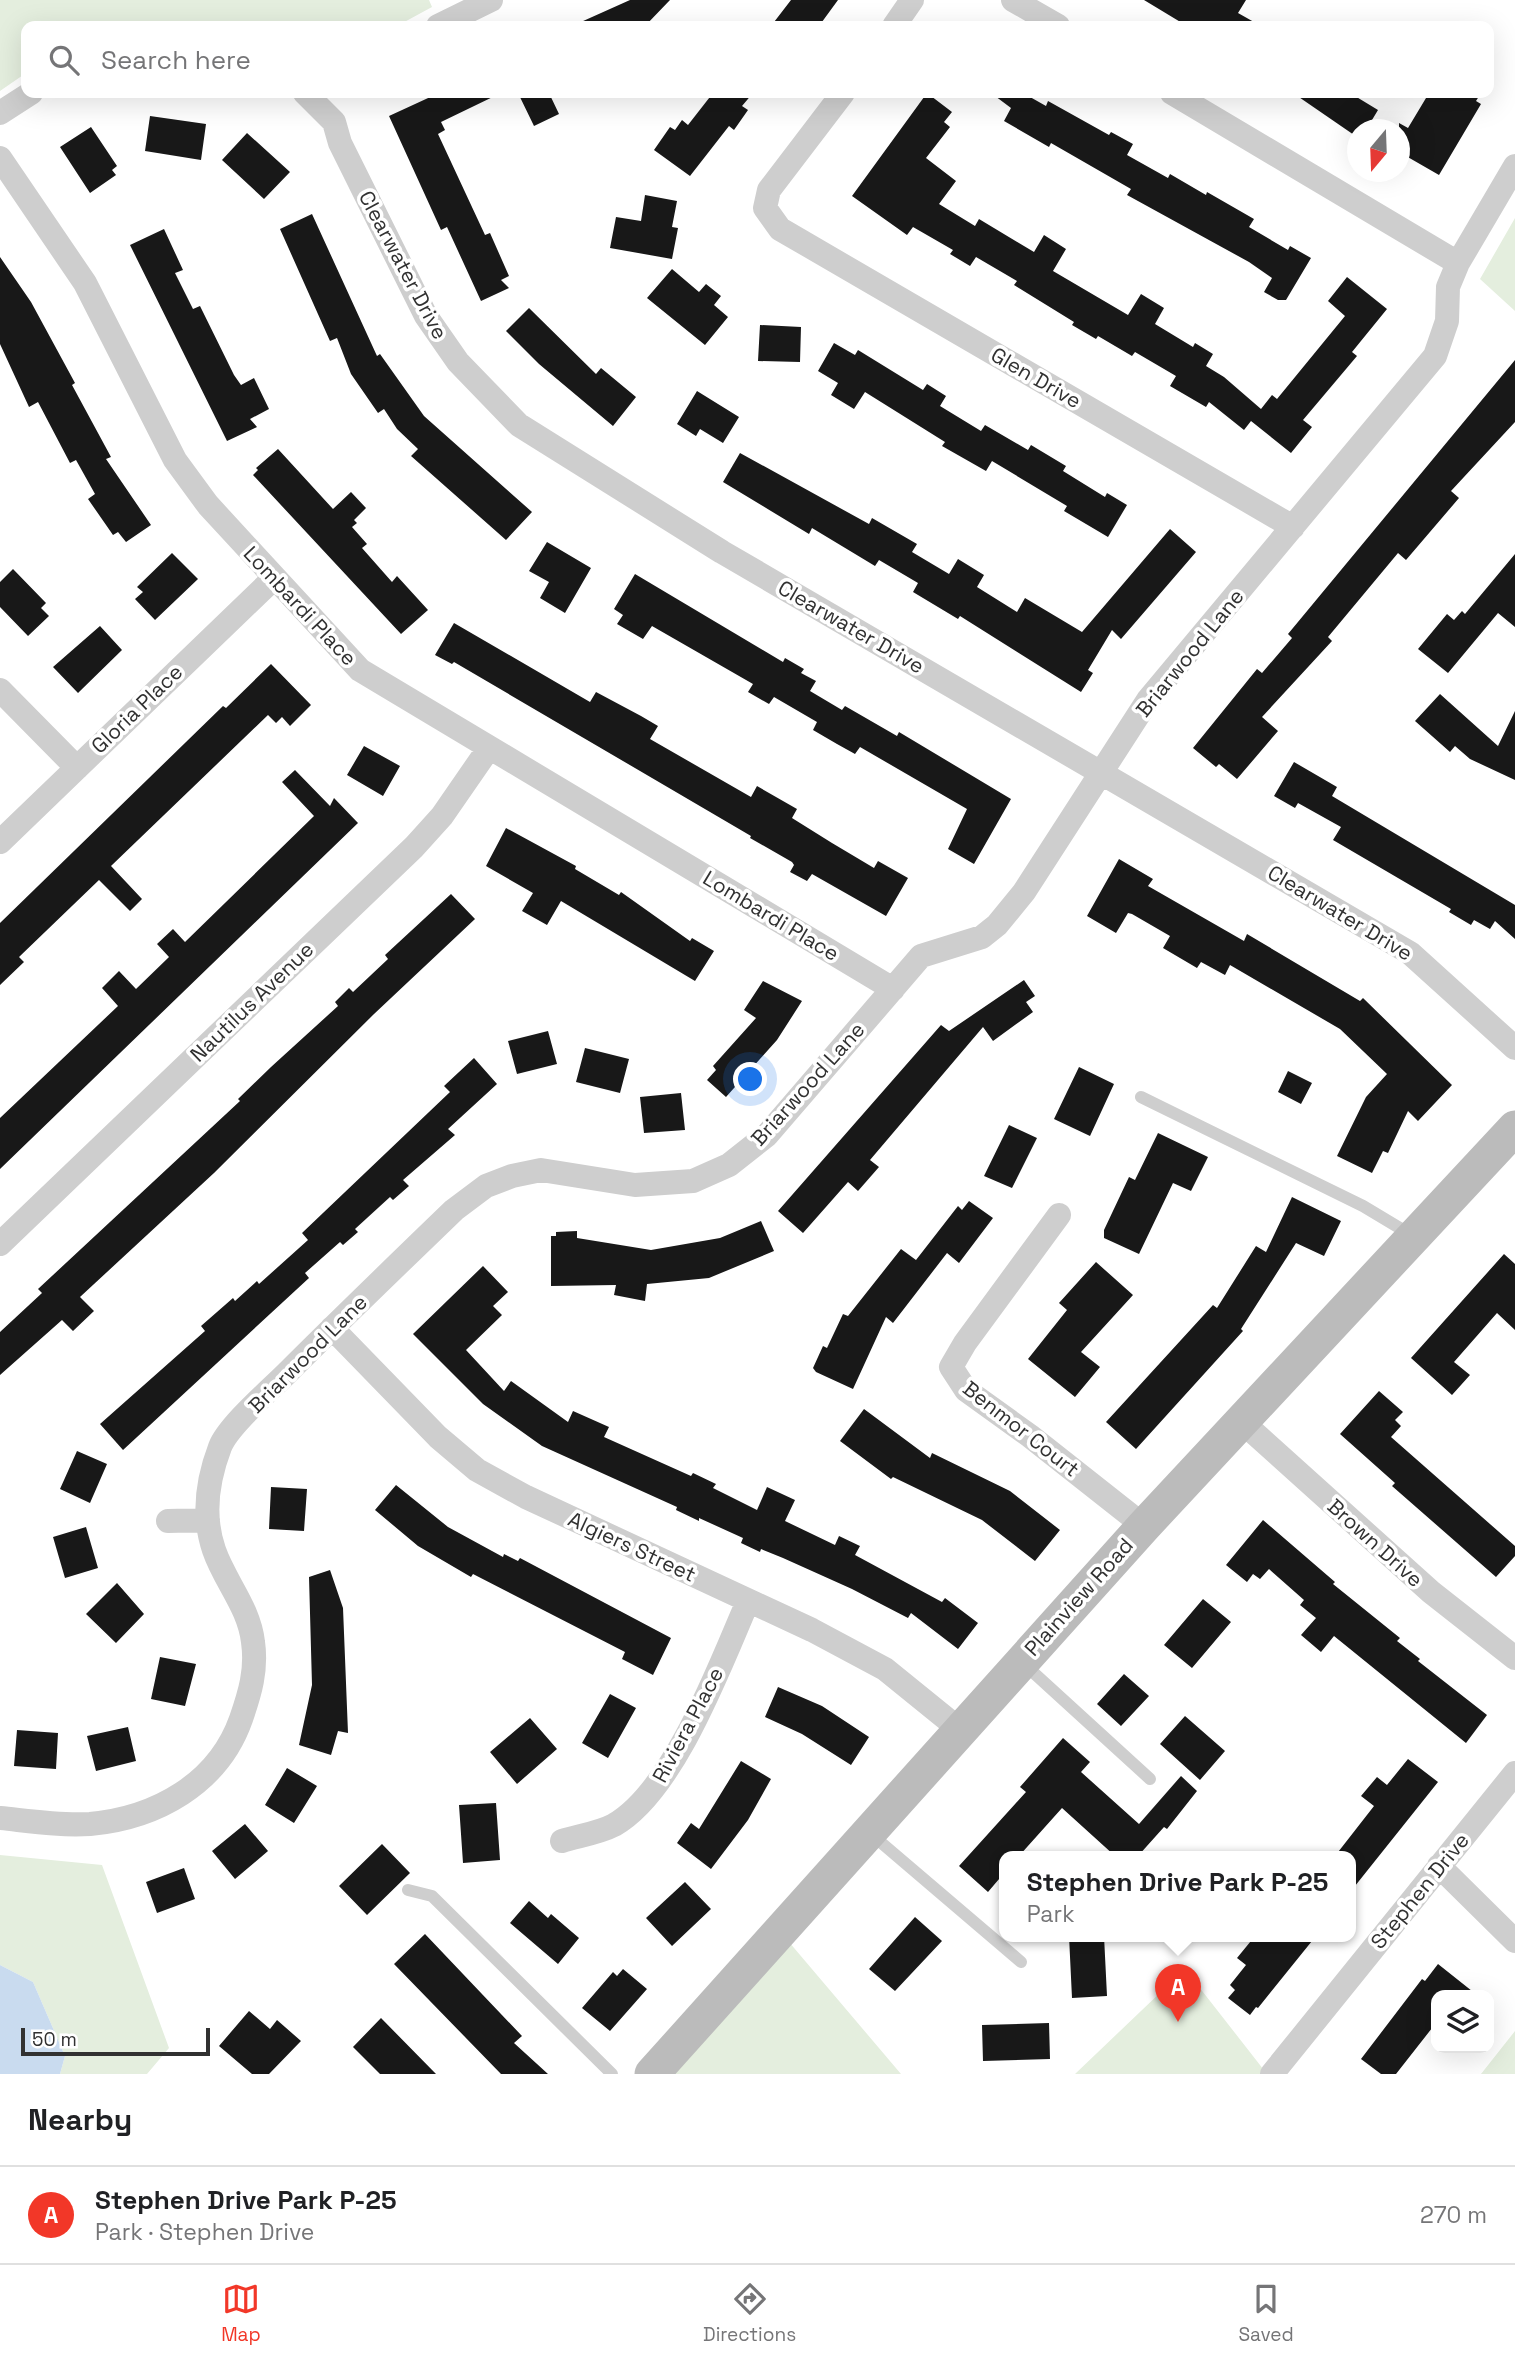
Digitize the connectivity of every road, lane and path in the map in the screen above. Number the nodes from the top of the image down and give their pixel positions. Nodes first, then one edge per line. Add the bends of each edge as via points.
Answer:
1 (491, 0) edge
2 (912, 0) edge
3 (1013, 0) edge
4 (448, 21) edge
5 (897, 21) edge
6 (1049, 21) edge
7 (22, 98) edge
8 (310, 98) edge
9 (839, 98) edge
10 (1180, 98) edge
11 (0, 113) edge
12 (0, 158) edge
13 (1515, 166) edge
14 (1458, 263) junction
15 (1293, 527) junction
16 (274, 578) junction
17 (0, 690) edge
18 (489, 748) junction
19 (77, 768) junction
20 (1102, 773) junction
21 (0, 842) edge
22 (893, 989) junction
23 (1515, 1048) edge
24 (1141, 1097) dead end
25 (1515, 1128) edge
26 (1059, 1214) dead end
27 (1413, 1237) junction
28 (0, 1244) edge
29 (332, 1328) junction
30 (1241, 1421) junction
31 (208, 1520) junction
32 (167, 1521) dead end
33 (1144, 1526) junction
34 (748, 1601) junction
35 (1515, 1658) edge
36 (1021, 1662) junction
37 (960, 1729) junction
38 (1515, 1773) edge
39 (1150, 1779) dead end
40 (0, 1818) edge
41 (868, 1832) junction
42 (562, 1842) dead end
43 (1439, 1866) junction
44 (408, 1890) dead end
45 (1515, 1941) edge
46 (1021, 1962) dead end
47 (612, 2074) edge
48 (652, 2074) edge
49 (1272, 2074) edge

1 - 4 street
2 - 5 street
3 - 6 street
7 - 11 street
8 - 20 street, Clearwater Drive via 334,122 340,143 426,316 458,362 519,425 722,552
9 - 15 street, Glen Drive via 769,190 765,208 780,229
10 - 14 street
12 - 16 street, Lombardi Place via 85,283 174,460
13 - 14 street, Briarwood Lane
14 - 15 street, Briarwood Lane via 1448,287 1447,321 1435,356
15 - 20 street, Briarwood Lane via 1148,700
16 - 18 street, Lombardi Place via 360,670
16 - 19 street, Gloria Place
17 - 19 street
18 - 22 street, Lombardi Place
18 - 28 street, Nautilus Avenue via 442,816 414,847
19 - 21 street, Gloria Place
20 - 22 street, Briarwood Lane via 997,925 982,937 921,957
20 - 23 street, Clearwater Drive via 1410,953
22 - 29 street, Briarwood Lane via 767,1135 729,1165 693,1181 635,1185 541,1170 486,1186 454,1210
24 - 27 lane via 1363,1206
25 - 27 main road, Plainview Road
26 - 33 street, Benmor Court via 951,1367 966,1390
27 - 30 main road, Plainview Road
29 - 31 street, Briarwood Lane via 222,1443 207,1484
29 - 34 street, Algiers Street via 438,1437 477,1470
30 - 33 main road, Plainview Road
30 - 35 street, Brown Drive via 1431,1592
31 - 32 street
31 - 40 street, Briarwood Lane via 214,1550 248,1615 255,1666 234,1737 216,1764 189,1789 149,1812 89,1824
33 - 36 main road, Plainview Road
34 - 37 street, Algiers Street via 886,1669
34 - 42 street, Riviera Place via 681,1745 654,1790 614,1825
36 - 37 main road, Plainview Road
36 - 39 lane
37 - 41 main road, Plainview Road
38 - 43 street, Stephen Drive
41 - 46 lane
41 - 48 main road, Plainview Road
43 - 45 street
43 - 49 street, Stephen Drive
44 - 47 lane via 432,1896

